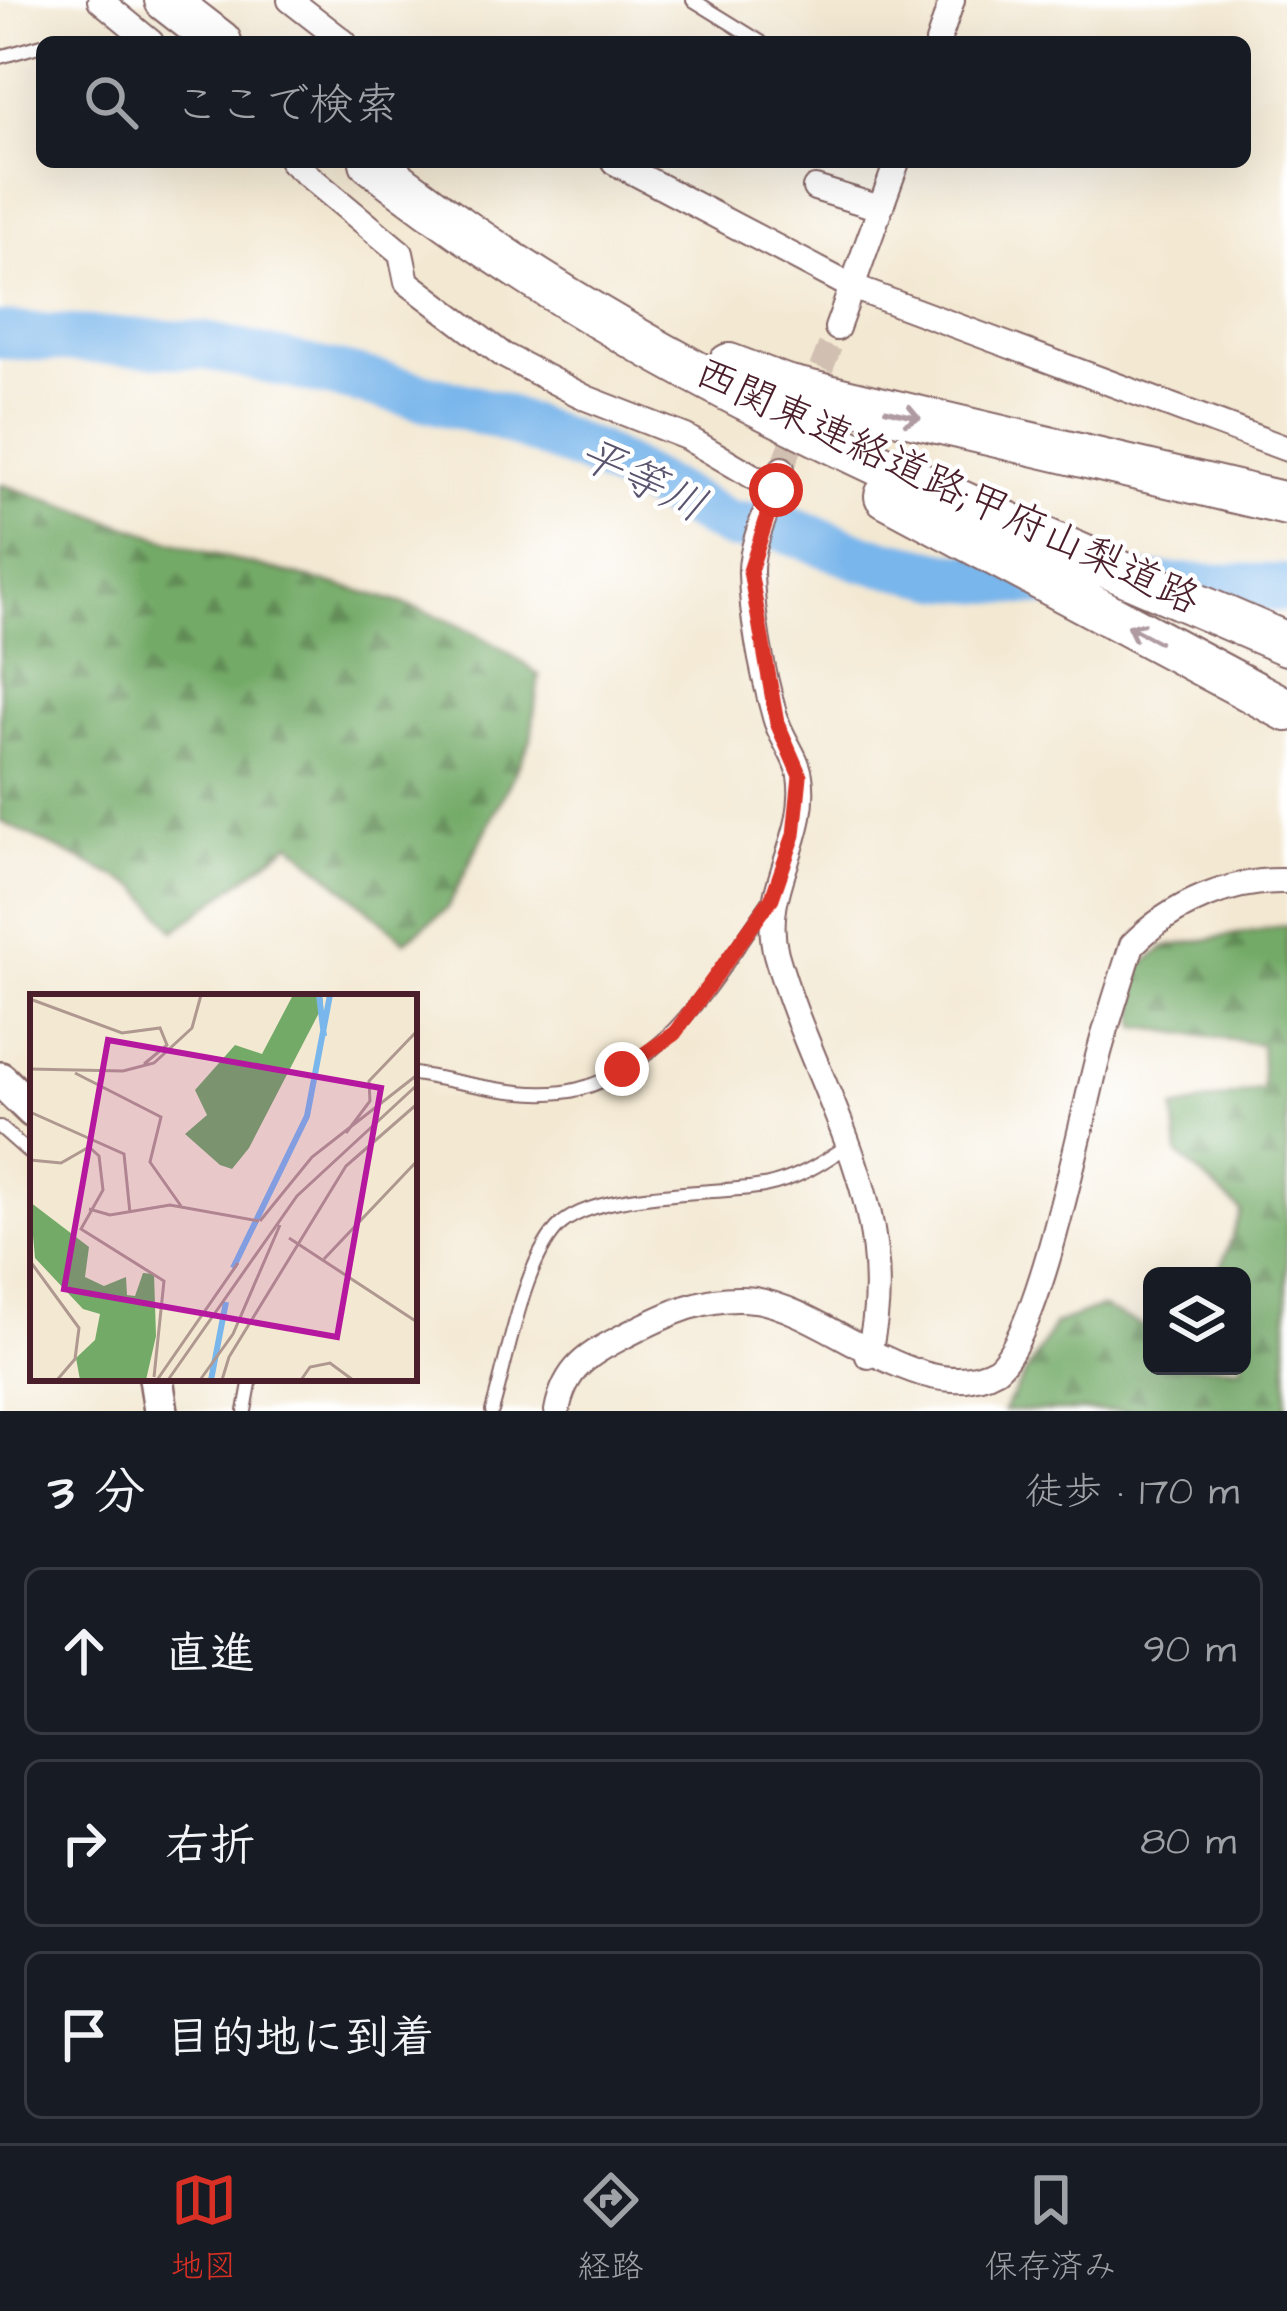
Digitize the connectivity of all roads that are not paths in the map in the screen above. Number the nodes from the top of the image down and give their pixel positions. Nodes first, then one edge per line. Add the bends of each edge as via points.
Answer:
1 (100, 0) edge
2 (166, 0) edge
3 (290, 0) edge
4 (692, 0) edge
5 (952, 0) edge
6 (144, 36) edge
7 (212, 36) edge
8 (336, 36) edge
9 (751, 36) edge
10 (940, 36) edge
11 (36, 47) edge
12 (0, 56) edge
13 (299, 168) edge
14 (379, 168) edge
15 (625, 168) edge
16 (895, 168) edge
17 (815, 188) dead end
18 (880, 208) junction
19 (521, 268) junction
20 (852, 287) junction
21 (837, 328) tunnel mouth
22 (703, 376) junction
23 (1287, 449) edge
24 (1287, 504) edge
25 (1287, 644) edge
26 (1287, 710) edge
27 (1287, 881) edge
28 (772, 898) junction
29 (417, 1074) edge
30 (0, 1079) edge
31 (30, 1108) edge
32 (0, 1127) edge
33 (848, 1145) junction
34 (30, 1153) edge
35 (868, 1356) junction
36 (156, 1381) edge
37 (250, 1381) edge
38 (161, 1411) edge
39 (245, 1411) edge
40 (492, 1411) edge
41 (557, 1411) edge

1 - 6 street
2 - 7 highway
3 - 8 street
4 - 9 lane
5 - 10 street
11 - 12 lane
13 - 28 street via 401,254 406,282 503,355 779,479 750,571 777,723 800,776 794,835
14 - 19 highway, 西関東連絡道路;甲府山梨道路
15 - 20 street
16 - 18 street
17 - 18 street
18 - 20 street
19 - 22 highway, 西関東連絡道路;甲府山梨道路
19 -> 24 highway via 785,386
20 - 21 street
20 - 23 street
22 - 25 highway, 西関東連絡道路;甲府山梨道路 via 969,506
26 -> 22 highway via 905,507
27 - 35 street via 1189,901 1132,945 1041,1282 1008,1356 975,1380 935,1384
28 - 29 lane via 674,1034 622,1069 577,1089 537,1091
28 - 33 street via 775,951
30 - 31 street
32 - 34 lane
33 - 35 street via 880,1273
33 - 40 lane via 809,1172 767,1185 592,1206 558,1226 536,1266
35 - 41 street via 758,1300 695,1304 590,1354 569,1371
36 - 38 street
37 - 39 lane

